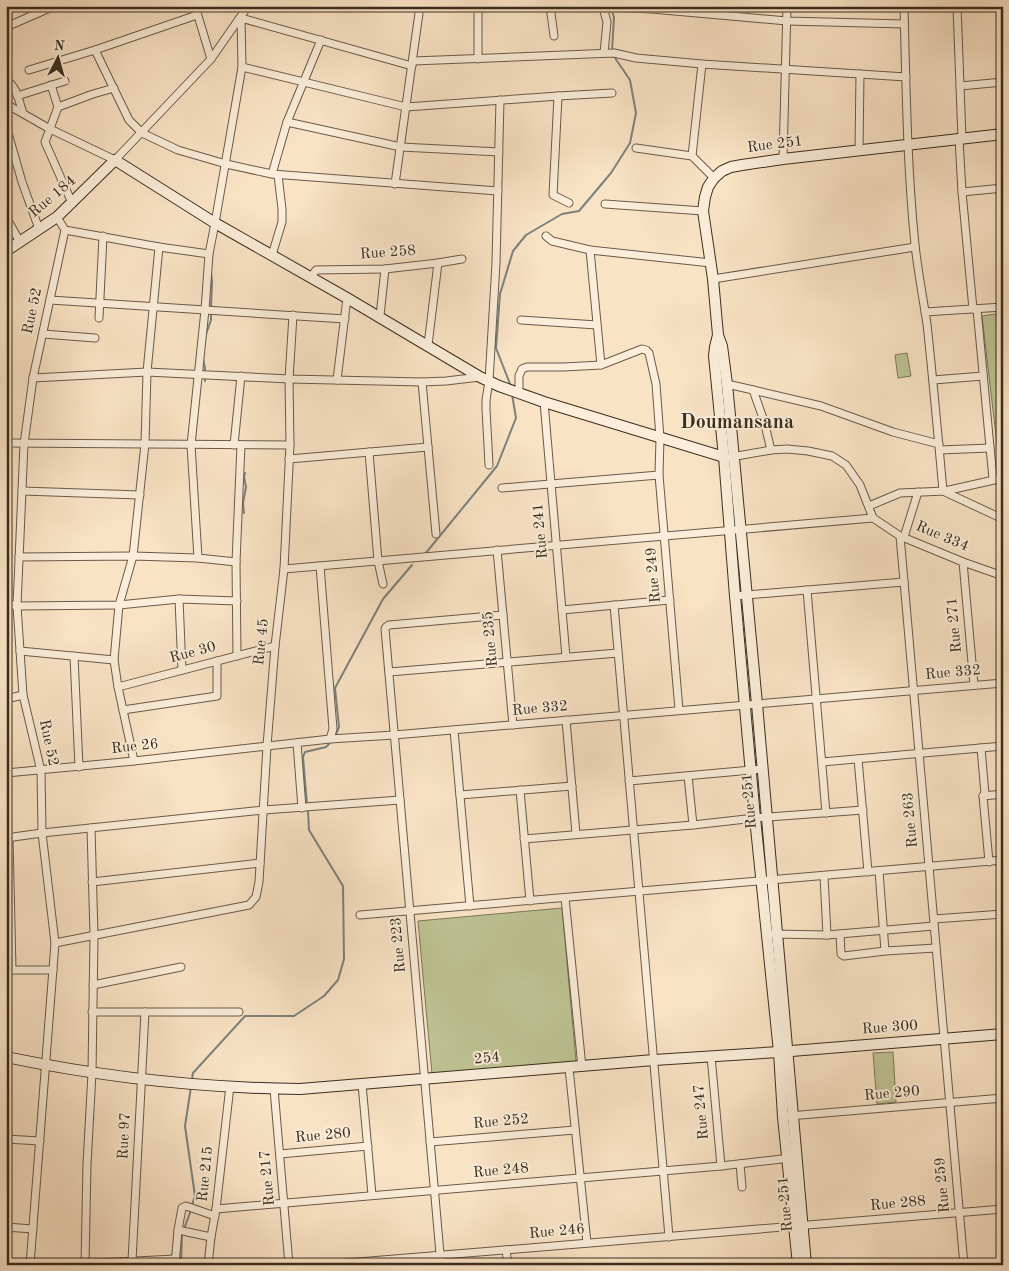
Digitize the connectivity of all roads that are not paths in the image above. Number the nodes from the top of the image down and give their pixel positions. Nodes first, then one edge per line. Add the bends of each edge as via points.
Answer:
1 (57, 6) edge
2 (195, 6) edge
3 (248, 6) edge
4 (420, 6) edge
5 (478, 6) edge
6 (550, 6) edge
7 (590, 6) edge
8 (736, 6) edge
9 (787, 6) edge
10 (904, 6) edge
11 (957, 6) edge
12 (603, 7) edge
13 (652, 7) edge
14 (699, 10) edge
15 (197, 15) junction
16 (735, 16) junction
17 (240, 18) junction
18 (787, 21) junction
19 (904, 24) junction
20 (6, 27) edge
21 (554, 36) dead end
22 (321, 40) junction
23 (95, 50) junction
24 (609, 53) junction
25 (211, 59) junction
26 (478, 59) junction
27 (412, 64) junction
28 (702, 64) junction
29 (242, 67) junction
30 (786, 69) junction
31 (29, 70) dead end
32 (860, 74) junction
33 (906, 77) junction
34 (6, 80) edge
35 (65, 81) dead end
36 (304, 81) junction
37 (1003, 82) edge
38 (51, 85) junction
39 (960, 86) junction
40 (114, 88) junction
41 (612, 93) dead end
42 (17, 96) junction
43 (558, 96) junction
44 (500, 100) junction
45 (6, 104) edge
46 (58, 106) junction
47 (406, 107) junction
48 (23, 113) junction
49 (287, 122) junction
50 (6, 126) edge
51 (50, 129) junction
52 (142, 133) junction
53 (1003, 134) edge
54 (961, 139) junction
55 (908, 145) junction
56 (401, 147) junction
57 (636, 148) dead end
58 (858, 150) junction
59 (499, 152) junction
60 (692, 156) junction
61 (783, 159) junction
62 (114, 160) junction
63 (226, 164) junction
64 (275, 175) junction
65 (714, 178) junction
66 (396, 184) junction
67 (1003, 188) edge
68 (498, 191) junction
69 (962, 192) junction
70 (72, 203) junction
71 (569, 203) dead end
72 (605, 204) dead end
73 (703, 212) junction
74 (6, 217) edge
75 (57, 217) junction
76 (216, 223) junction
77 (39, 229) junction
78 (65, 230) junction
79 (102, 236) junction
80 (546, 236) dead end
81 (20, 242) junction
82 (159, 247) junction
83 (915, 247) junction
84 (590, 250) junction
85 (6, 251) edge
86 (209, 254) junction
87 (272, 255) junction
88 (462, 259) dead end
89 (438, 263) junction
90 (711, 263) junction
91 (385, 269) junction
92 (313, 274) junction
93 (713, 279) junction
94 (347, 298) junction
95 (50, 300) junction
96 (101, 303) junction
97 (1003, 306) edge
98 (153, 307) junction
99 (975, 309) junction
100 (205, 310) junction
101 (925, 312) junction
102 (293, 315) junction
103 (380, 316) junction
104 (99, 318) dead end
105 (345, 318) junction
106 (521, 320) dead end
107 (598, 326) junction
108 (43, 334) junction
109 (718, 335) junction
110 (95, 338) dead end
111 (428, 345) junction
112 (601, 365) junction
113 (147, 372) junction
114 (198, 374) junction
115 (241, 376) junction
116 (983, 376) junction
117 (33, 378) junction
118 (289, 379) junction
119 (485, 379) junction
120 (338, 380) junction
121 (933, 380) junction
122 (422, 382) junction
123 (727, 384) junction
124 (753, 390) junction
125 (519, 393) junction
126 (544, 402) junction
127 (660, 438) junction
128 (6, 443) edge
129 (24, 444) junction
130 (145, 444) junction
131 (191, 445) junction
132 (238, 445) junction
133 (290, 445) junction
134 (428, 447) junction
135 (939, 447) junction
136 (990, 448) junction
137 (771, 450) junction
138 (369, 452) junction
139 (729, 457) junction
140 (290, 458) junction
141 (489, 465) dead end
142 (659, 475) junction
143 (1003, 478) edge
144 (993, 480) junction
145 (551, 484) junction
146 (502, 488) dead end
147 (22, 491) junction
148 (943, 491) junction
149 (918, 492) junction
150 (140, 495) junction
151 (869, 506) junction
152 (873, 518) junction
153 (1003, 519) edge
154 (735, 530) junction
155 (436, 534) dead end
156 (664, 536) junction
157 (902, 536) junction
158 (556, 545) junction
159 (497, 550) junction
160 (133, 556) junction
161 (19, 557) junction
162 (198, 558) junction
163 (378, 561) junction
164 (236, 562) junction
165 (963, 562) junction
166 (320, 566) junction
167 (284, 569) junction
168 (1003, 576) edge
169 (904, 582) junction
170 (382, 584) dead end
171 (807, 590) junction
172 (746, 595) junction
173 (735, 596) junction
174 (179, 599) junction
175 (670, 600) junction
176 (237, 601) junction
177 (6, 603) edge
178 (119, 605) junction
179 (614, 605) junction
180 (16, 606) junction
181 (562, 610) junction
182 (503, 615) junction
183 (275, 646) junction
184 (20, 651) junction
185 (618, 653) junction
186 (74, 656) junction
187 (237, 656) junction
188 (566, 657) junction
189 (114, 660) junction
190 (216, 661) junction
191 (507, 662) junction
192 (182, 670) junction
193 (389, 672) junction
194 (1003, 683) edge
195 (974, 685) junction
196 (118, 687) junction
197 (914, 690) junction
198 (23, 695) junction
199 (6, 699) edge
200 (816, 699) junction
201 (757, 704) junction
202 (746, 705) junction
203 (123, 710) junction
204 (679, 710) junction
205 (623, 715) junction
206 (566, 720) junction
207 (513, 725) junction
208 (454, 730) junction
209 (394, 735) junction
210 (330, 739) junction
211 (297, 743) junction
212 (267, 746) junction
213 (1003, 746) edge
214 (981, 748) junction
215 (919, 754) junction
216 (858, 759) junction
217 (134, 761) junction
218 (822, 762) junction
219 (79, 767) junction
220 (751, 770) junction
221 (763, 770) junction
222 (40, 771) junction
223 (6, 773) edge
224 (688, 776) junction
225 (629, 781) junction
226 (572, 786) junction
227 (520, 790) junction
228 (1003, 794) edge
229 (460, 796) junction
230 (983, 796) junction
231 (400, 800) junction
232 (302, 808) junction
233 (264, 810) junction
234 (863, 810) junction
235 (826, 813) junction
236 (767, 817) junction
237 (755, 818) junction
238 (693, 825) junction
239 (91, 828) junction
240 (633, 830) junction
241 (42, 833) junction
242 (576, 834) junction
243 (8, 838) edge
244 (524, 839) junction
245 (1003, 860) edge
246 (989, 862) junction
247 (260, 863) junction
248 (929, 867) junction
249 (879, 871) junction
250 (868, 872) junction
251 (824, 876) junction
252 (772, 879) junction
253 (762, 880) junction
254 (92, 882) junction
255 (639, 892) junction
256 (565, 898) junction
257 (530, 901) junction
258 (470, 906) junction
259 (410, 911) junction
260 (1003, 914) edge
261 (360, 915) dead end
262 (934, 923) junction
263 (884, 930) junction
264 (772, 934) junction
265 (840, 934) junction
266 (94, 935) junction
267 (827, 935) junction
268 (55, 943) junction
269 (936, 948) junction
270 (886, 951) junction
271 (181, 967) dead end
272 (9, 970) edge
273 (53, 970) junction
274 (93, 985) junction
275 (92, 1012) junction
276 (144, 1012) junction
277 (239, 1012) dead end
278 (1003, 1034) edge
279 (944, 1039) junction
280 (783, 1052) junction
281 (711, 1056) junction
282 (6, 1057) edge
283 (654, 1060) junction
284 (46, 1065) junction
285 (582, 1067) junction
286 (570, 1068) junction
287 (92, 1073) junction
288 (141, 1078) junction
289 (424, 1080) junction
290 (362, 1084) junction
291 (230, 1086) junction
292 (274, 1089) junction
293 (1003, 1098) edge
294 (950, 1103) junction
295 (788, 1116) junction
296 (575, 1130) junction
297 (6, 1139) edge
298 (40, 1141) junction
299 (430, 1142) junction
300 (368, 1146) junction
301 (280, 1154) junction
302 (792, 1158) junction
303 (740, 1164) junction
304 (721, 1166) junction
305 (663, 1171) junction
306 (580, 1178) junction
307 (742, 1187) dead end
308 (434, 1190) junction
309 (372, 1196) junction
310 (284, 1203) junction
311 (1003, 1209) edge
312 (215, 1213) junction
313 (960, 1213) junction
314 (799, 1226) junction
315 (6, 1227) edge
316 (33, 1229) junction
317 (182, 1231) junction
318 (211, 1237) junction
319 (669, 1237) junction
320 (586, 1243) junction
321 (506, 1250) junction
322 (440, 1255) junction
323 (132, 1261) junction
324 (175, 1262) edge
325 (85, 1264) edge
326 (30, 1265) edge
327 (58, 1265) edge
328 (208, 1265) edge
329 (289, 1265) edge
330 (321, 1265) edge
331 (441, 1265) edge
332 (508, 1265) edge
333 (798, 1265) edge
334 (806, 1265) edge
335 (964, 1265) edge

1 - 20 street
2 - 15 street
3 - 17 street
4 - 27 street
5 - 26 street
6 - 21 street
7 - 12 street
8 - 16 street
9 - 18 street
10 - 19 street
11 - 39 street
12 - 13 street
12 - 24 street
13 - 14 street
14 - 16 street
15 - 23 street
15 - 25 street
16 - 18 street
17 - 22 street
17 - 25 street
17 - 29 street
18 - 19 street
18 - 30 street
19 - 33 street
22 - 27 street
22 - 36 street
23 - 31 street
23 - 40 street
24 - 26 street
24 - 28 street
25 - 52 street
26 - 27 street
27 - 47 street
28 - 30 street
28 - 60 street
29 - 36 street
29 - 63 street
30 - 32 street
30 - 61 street
32 - 33 street
32 - 58 street
33 - 55 street
34 - 42 street
35 - 38 street
36 - 47 street
36 - 49 street
37 - 39 street
38 - 42 street
38 - 46 street
39 - 54 street
40 - 46 street
40 - 52 street via 129,120
41 - 43 street
42 - 48 street
43 - 44 street
43 - 71 street via 552,195
44 - 47 street
44 - 59 street
45 - 48 street
46 - 51 street
47 - 56 street
48 - 51 street
49 - 56 street
49 - 64 street
50 - 77 street
51 - 62 street
51 - 70 street via 45,142
52 - 62 street
52 - 63 street via 178,150
53 - 54 main road, Rue 251
54 - 55 main road, Rue 251
54 - 69 street
55 - 58 main road, Rue 251
55 - 83 street
56 - 59 street
56 - 66 street
57 - 60 street
58 - 61 main road, Rue 251
59 - 68 street
60 - 65 street
61 - 65 main road, Rue 251 via 731,167
62 - 70 main road, Rue 184
62 - 76 main road
63 - 64 street
63 - 76 street
64 - 66 street
64 - 87 street via 282,222
65 - 73 main road, Rue 251 via 708,187
66 - 68 street
67 - 69 street
68 - 119 street via 496,263
69 - 99 street
70 - 75 main road, Rue 184
72 - 73 street
73 - 90 main road, Rue 251
74 - 81 street
75 - 77 main road, Rue 184
75 - 78 street
76 - 86 street
76 - 87 main road
77 - 81 main road, Rue 184
78 - 79 street
78 - 95 street, Rue 52
79 - 82 street
79 - 96 street
80 - 84 street via 552,241
81 - 85 main road, Rue 184
82 - 86 street
82 - 98 street
83 - 93 street
83 - 101 street
84 - 90 street
84 - 107 street
86 - 100 street
87 - 92 main road
88 - 89 street, Rue 258
89 - 91 street, Rue 258
89 - 111 street
90 - 93 main road, Rue 251
91 - 92 street, Rue 258
91 - 103 street
92 - 94 main road
93 - 109 main road, Rue 251
94 - 103 main road
94 - 105 street
95 - 96 street
95 - 108 street, Rue 52
96 - 98 street
96 - 104 street
97 - 99 street
98 - 100 street
98 - 113 street
99 - 101 street
99 - 116 street
100 - 102 street
100 - 114 street
101 - 121 street
102 - 105 street
102 - 118 street, Rue 45
103 - 111 main road
105 - 120 street
106 - 107 street
107 - 112 street
108 - 110 street
108 - 117 street, Rue 52
109 - 123 main road, Rue 251
109 - 139 main road, Rue 251 via 714,356
111 - 119 main road
112 - 125 street via 527,367 522,369
112 - 127 street, Rue 249 via 642,349 649,353 656,384
113 - 114 street
113 - 117 street
113 - 130 street
114 - 115 street
114 - 131 street
115 - 118 street
115 - 132 street
116 - 121 street
116 - 136 street
117 - 129 street, Rue 52
118 - 120 street
118 - 133 street, Rue 45
119 - 122 street
119 - 125 main road
119 - 141 street
120 - 122 street
121 - 135 street
122 - 134 street
123 - 124 street
123 - 139 main road, Rue 251
124 - 135 street via 821,406
124 - 137 street
125 - 126 main road
126 - 127 main road
126 - 145 street, Rue 241
127 - 139 main road
127 - 142 street, Rue 249
128 - 129 street
129 - 130 street
129 - 147 street, Rue 52
130 - 131 street
130 - 150 street
131 - 132 street
131 - 162 street
132 - 133 street
132 - 164 street
133 - 140 street, Rue 45
134 - 138 street
134 - 155 street
135 - 136 street
135 - 148 street
136 - 144 street
137 - 139 street
137 - 151 street via 808,451 832,456 846,465
138 - 140 street
138 - 163 street
139 - 154 main road, Rue 251
140 - 167 street, Rue 45
142 - 145 street
142 - 156 street, Rue 249
143 - 144 street
144 - 148 street
145 - 146 street
145 - 158 street, Rue 241
147 - 150 street
147 - 161 street, Rue 52
148 - 149 street
148 - 153 street
149 - 151 street via 900,493
149 - 157 street
150 - 160 street
151 - 152 street
152 - 154 street
152 - 157 street, Rue 334
154 - 156 street
154 - 172 main road, Rue 251
154 - 173 main road, Rue 251
156 - 158 street
156 - 175 street, Rue 249
157 - 165 street, Rue 334
157 - 169 street, Rue 263
158 - 159 street
158 - 181 street, Rue 241
159 - 163 street
159 - 182 street, Rue 235
160 - 161 street
160 - 162 street
160 - 178 street
161 - 180 street, Rue 52
162 - 164 street
163 - 166 street
163 - 170 street
164 - 176 street
165 - 168 street, Rue 334
165 - 195 street, Rue 271
166 - 167 street
166 - 210 street via 332,729
167 - 183 street, Rue 45
169 - 171 street
169 - 197 street, Rue 263
171 - 172 street
171 - 200 street
172 - 173 street
172 - 201 main road, Rue 251
173 - 202 main road, Rue 251
174 - 176 street
174 - 178 street
174 - 192 street
175 - 179 street
175 - 204 street, Rue 249
176 - 187 street
177 - 180 street
178 - 180 street
178 - 189 street
179 - 181 street
179 - 185 street
180 - 184 street, Rue 52
181 - 188 street, Rue 241
182 - 191 street, Rue 235
182 - 193 street, Rue 223 via 389,625 385,629
183 - 187 street, Rue 30
183 - 212 street, Rue 45
184 - 186 street
184 - 198 street, Rue 52
185 - 188 street
185 - 205 street
186 - 189 street
186 - 219 street
187 - 190 street, Rue 30
188 - 191 street
189 - 196 street
190 - 192 street, Rue 30
190 - 203 street via 217,696
191 - 193 street
191 - 207 street, Rue 235
192 - 196 street, Rue 30
193 - 209 street, Rue 223
194 - 195 street, Rue 332
195 - 197 street, Rue 332
196 - 203 street
197 - 200 street, Rue 332
197 - 215 street, Rue 263
198 - 199 street
198 - 222 street, Rue 52
200 - 201 street, Rue 332
200 - 218 street
201 - 202 street, Rue 332
201 - 221 main road, Rue 251
202 - 204 street, Rue 332
202 - 220 main road, Rue 251
203 - 217 street
204 - 205 street, Rue 332
205 - 206 street, Rue 332
205 - 225 street
206 - 207 street, Rue 332
206 - 226 street
207 - 208 street, Rue 332
208 - 209 street, Rue 332
208 - 229 street
209 - 210 street, Rue 332
209 - 231 street, Rue 223
210 - 211 street, Rue 332
211 - 212 street, Rue 332
211 - 232 street
212 - 217 street, Rue 26
212 - 233 street, Rue 45
213 - 214 street
214 - 215 street
214 - 230 street
215 - 216 street
215 - 248 street, Rue 263
216 - 218 street
216 - 234 street
217 - 219 street, Rue 26
218 - 235 street
219 - 222 street, Rue 26
220 - 221 street
220 - 224 street
220 - 237 main road, Rue 251
221 - 236 main road, Rue 251
222 - 223 street, Rue 26
222 - 241 street, Rue 52
224 - 225 street
224 - 238 street
225 - 240 street
226 - 227 street
226 - 242 street
227 - 229 street
227 - 244 street
228 - 230 street
229 - 258 street
230 - 246 street
231 - 232 street
231 - 259 street, Rue 223
232 - 233 street
233 - 239 street
233 - 247 street, Rue 45
234 - 235 street
234 - 250 street
235 - 236 street
236 - 237 street
236 - 252 main road, Rue 251
237 - 238 street
237 - 253 main road, Rue 251
238 - 240 street
239 - 241 street
239 - 254 street
240 - 242 street
240 - 255 street
241 - 243 street
241 - 268 street, Rue 52
242 - 244 street
243 - 272 street
244 - 257 street
245 - 246 street
246 - 248 street
247 - 254 street
247 - 266 street, Rue 45 via 256,897 249,905
248 - 249 street
248 - 262 street, Rue 263
249 - 250 street
249 - 263 street
250 - 251 street
251 - 252 street
251 - 267 street
252 - 253 street
252 - 264 main road, Rue 251
253 - 255 street
253 - 264 main road, Rue 251
254 - 266 street
255 - 256 street
255 - 283 street
256 - 257 street
256 - 285 street
257 - 258 street
258 - 259 street
259 - 261 street
259 - 289 street, Rue 223
260 - 262 street
262 - 263 street
262 - 269 street, Rue 263
263 - 265 street
263 - 270 street
264 - 267 street
264 - 280 main road, Rue 251
265 - 267 street
265 - 270 street via 841,954 844,956
266 - 268 street
266 - 274 street
268 - 273 street, Rue 52
269 - 270 street
269 - 279 street, Rue 263
271 - 274 street
272 - 273 street
273 - 284 street, Rue 52
274 - 275 street
275 - 276 street
275 - 287 street
276 - 277 street
276 - 288 street, Rue 97
278 - 279 main road, Rue 300
279 - 280 main road, Rue 300
279 - 294 street, Rue 263
280 - 281 main road, 254
280 - 295 main road, Rue 251
281 - 283 main road, 254
281 - 304 street, Rue 247
282 - 284 main road, 254
283 - 285 main road, 254
283 - 305 street
284 - 287 main road, 254
284 - 298 street, Rue 52
285 - 286 main road, 254
286 - 289 main road, 254
286 - 296 street
287 - 288 main road, 254
287 - 325 street
288 - 291 main road, 254
288 - 323 street, Rue 97
289 - 290 main road, 254
289 - 299 street, Rue 223
290 - 292 main road, 254
290 - 300 street
291 - 292 main road, 254
291 - 312 street, Rue 215
292 - 301 street, Rue 217
293 - 294 street, Rue 290
294 - 295 street, Rue 290
294 - 313 street, Rue 259
295 - 302 main road, Rue 251
296 - 299 street, Rue 252
296 - 306 street
297 - 298 street
298 - 316 street, Rue 52
299 - 308 street, Rue 223
300 - 301 street, Rue 280
300 - 309 street
301 - 310 street, Rue 217
302 - 303 street, Rue 248
302 - 314 main road, Rue 251
303 - 304 street, Rue 248
303 - 307 street
304 - 305 street, Rue 248
305 - 306 street, Rue 248
305 - 319 street
306 - 308 street, Rue 248
306 - 320 street
308 - 309 street, Rue 248
308 - 322 street, Rue 223
309 - 310 street, Rue 248
310 - 312 street, Rue 248
310 - 329 street, Rue 217
311 - 313 street, Rue 288
312 - 317 street via 189,1206 182,1208
312 - 318 street, Rue 215
313 - 314 street, Rue 288
313 - 335 street, Rue 259
314 - 319 street, Rue 246
314 - 333 main road, Rue 251
314 - 334 main road, Rue 251
315 - 316 street
316 - 326 street, Rue 52
317 - 318 street
317 - 324 street
318 - 328 street, Rue 215
319 - 320 street, Rue 246
320 - 321 street, Rue 246
321 - 322 street, Rue 246
321 - 332 street
322 - 330 street, Rue 246
322 - 331 street, Rue 223
323 - 324 street
323 - 325 street
325 - 327 street

